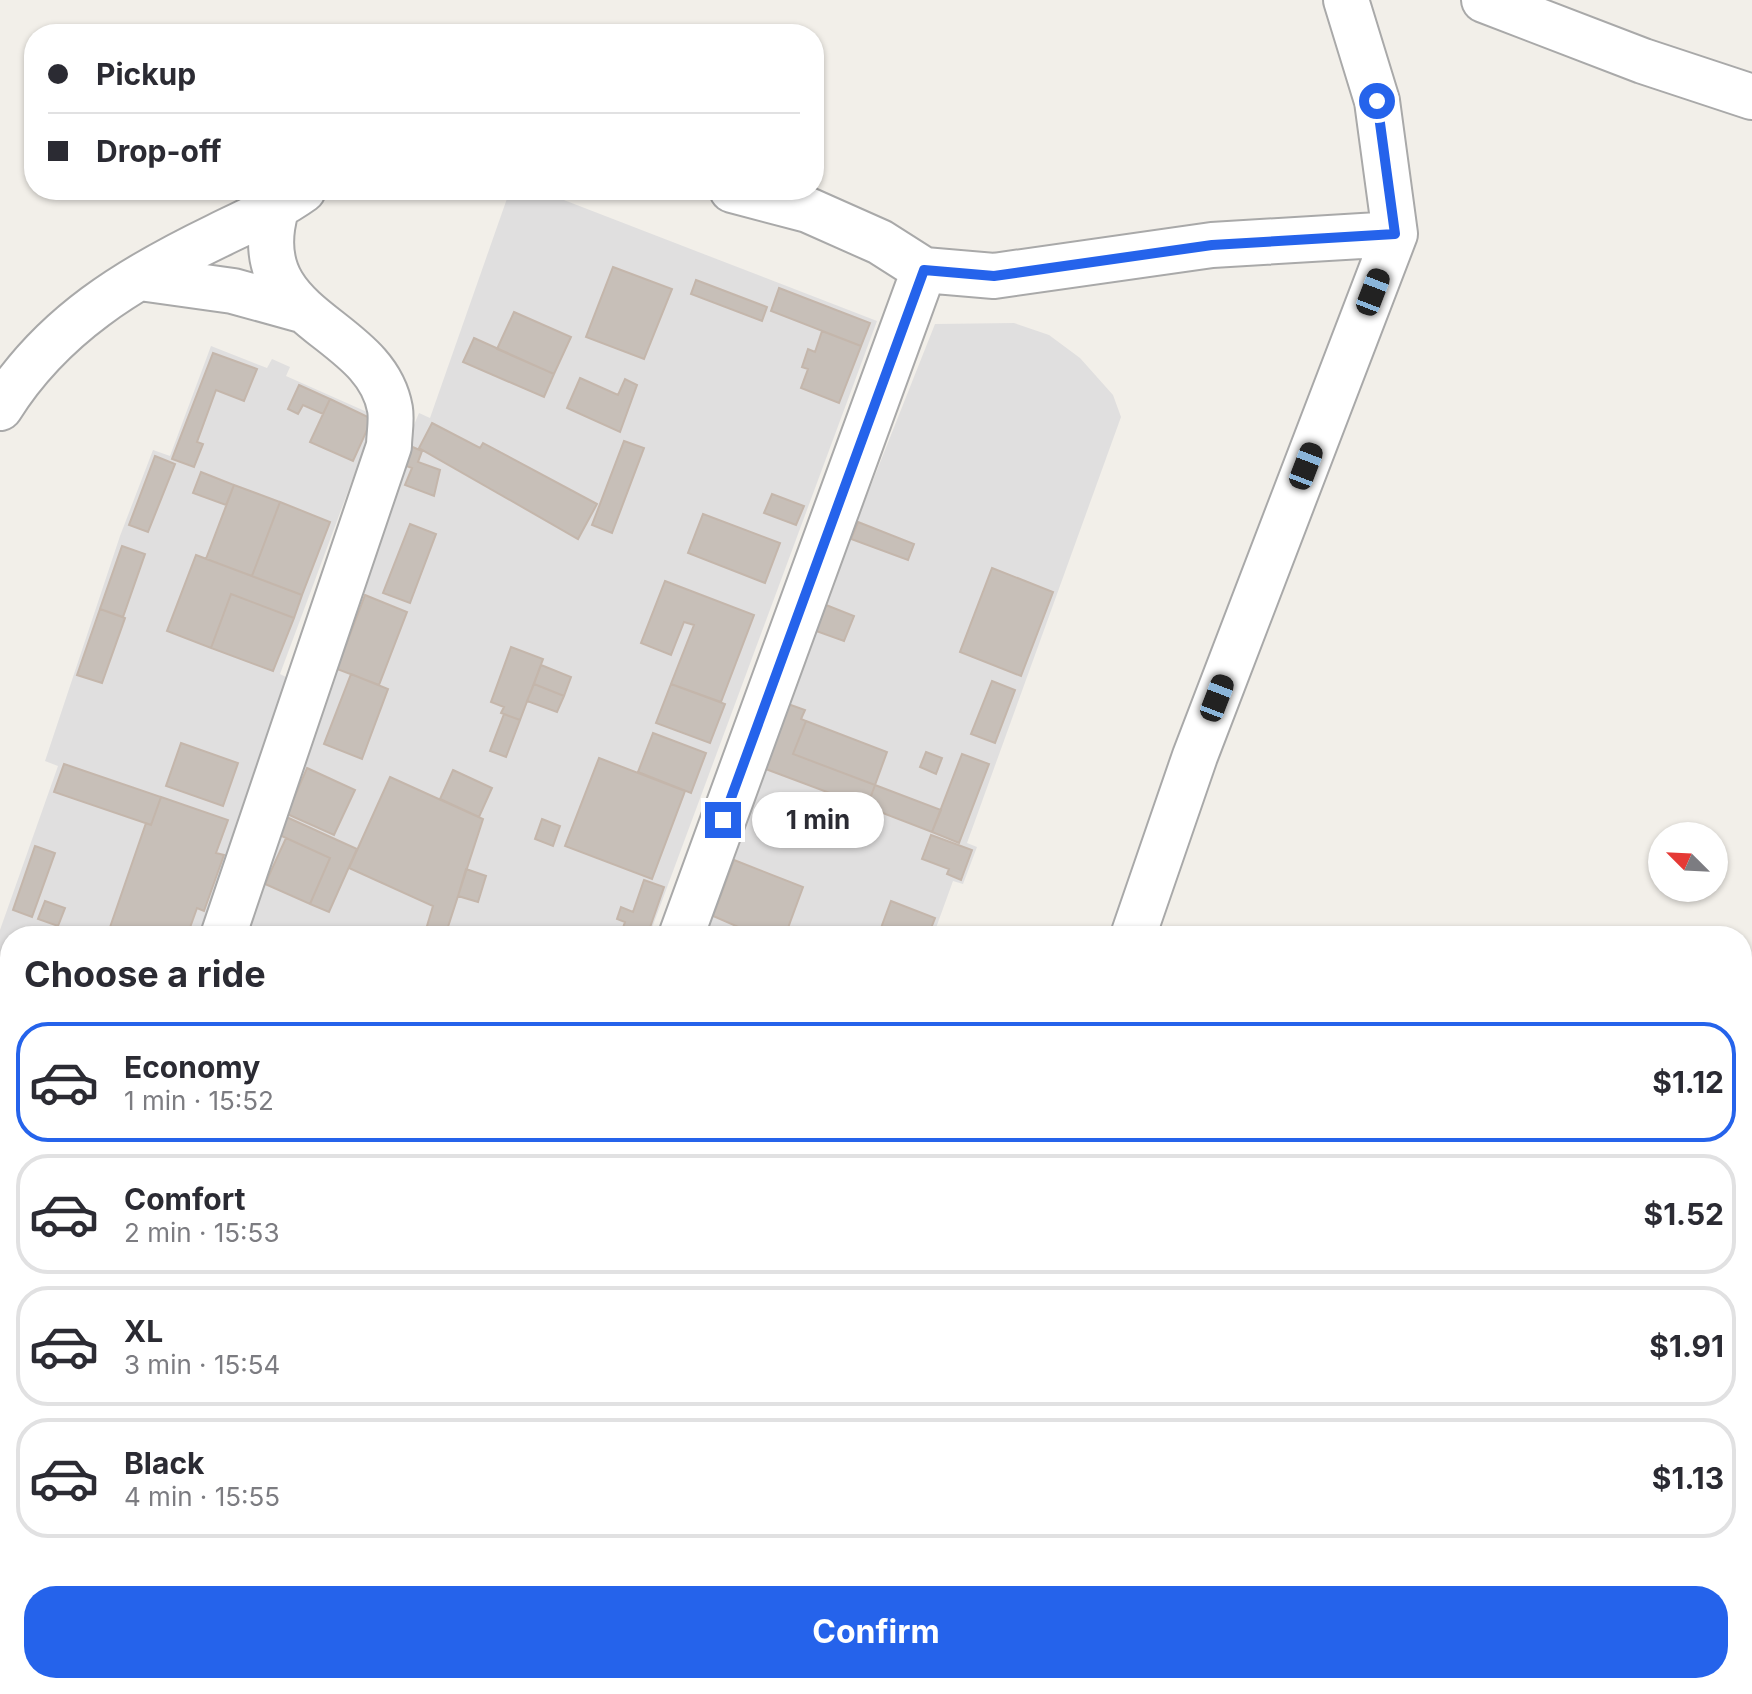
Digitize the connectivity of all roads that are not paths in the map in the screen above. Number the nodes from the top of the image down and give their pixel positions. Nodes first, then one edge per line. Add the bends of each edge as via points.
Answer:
1 (1346, 0) edge
2 (1484, 0) edge
3 (1752, 97) edge
4 (289, 200) edge
5 (770, 200) edge
6 (1395, 234) junction
7 (924, 270) junction
8 (140, 278) junction
9 (302, 310) junction
10 (0, 408) edge
11 (226, 926) edge
12 (685, 926) edge
13 (1136, 926) edge

1 - 6 street via 1377,101
2 - 3 street
4 - 8 street
4 - 9 street via 268,236 278,279
5 - 7 street via 808,210 880,242
6 - 7 street via 1212,245 994,276
6 - 13 street via 1195,756
7 - 12 street
8 - 9 street via 233,291
8 - 10 street via 69,326 24,370
9 - 11 street via 350,348 375,378 390,408 389,446

